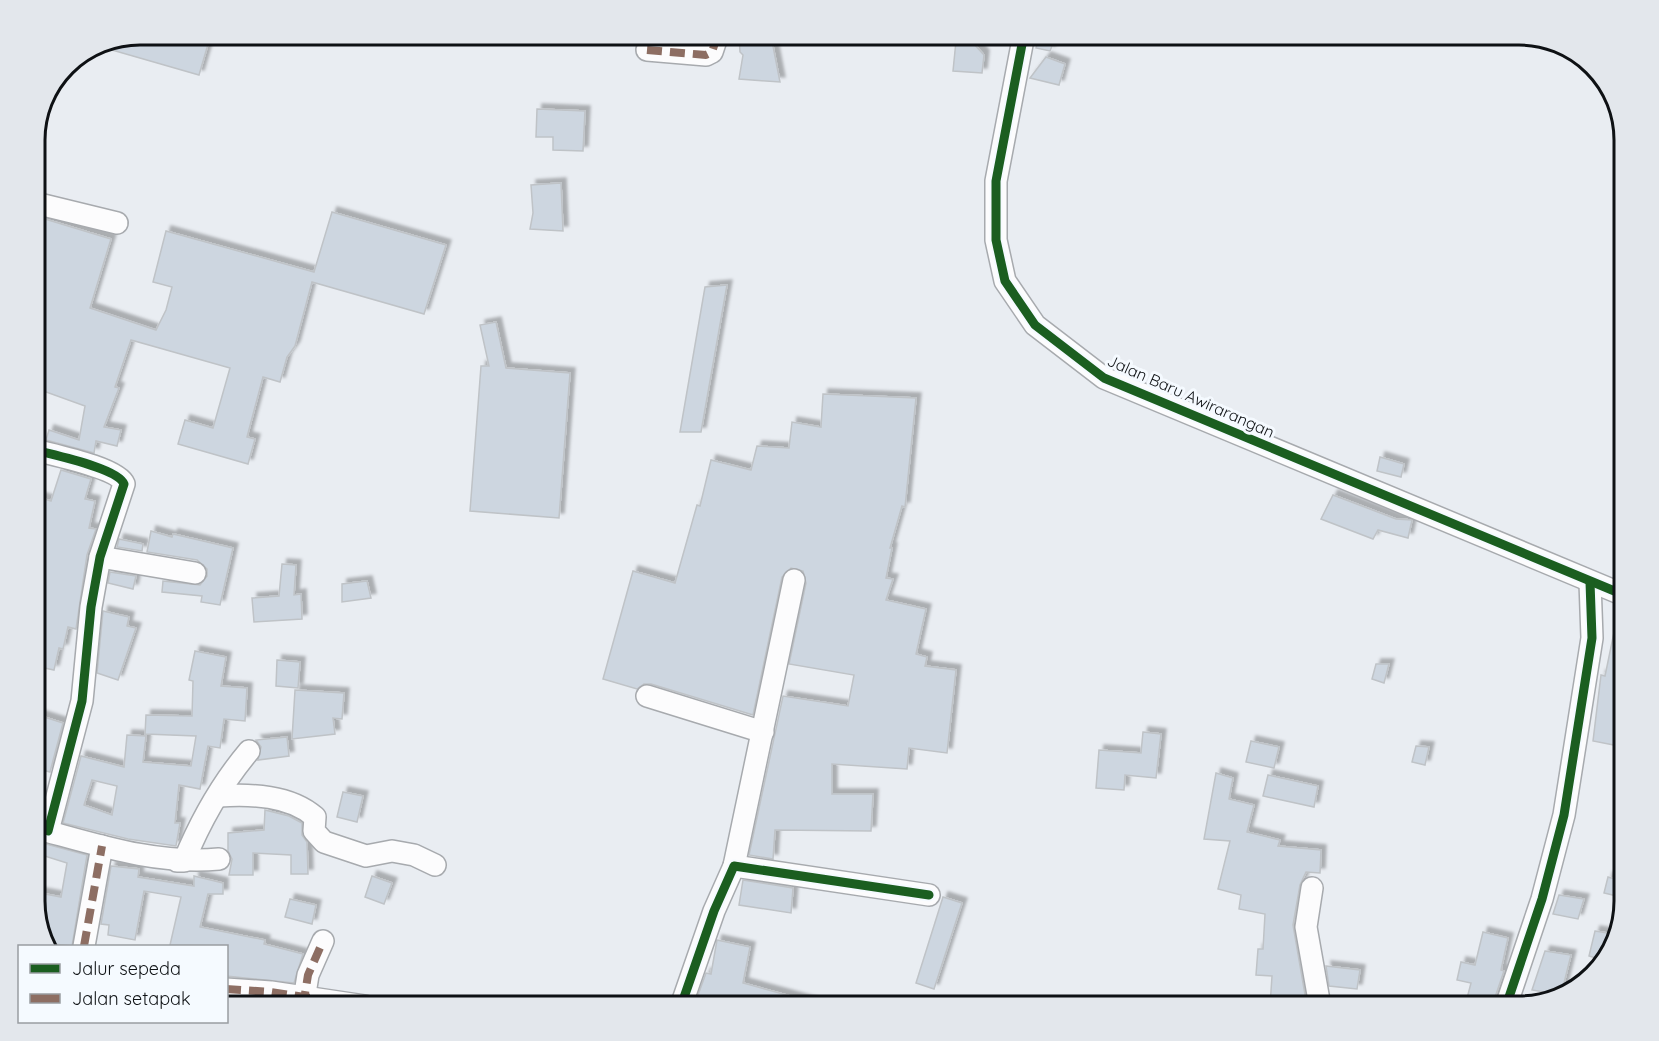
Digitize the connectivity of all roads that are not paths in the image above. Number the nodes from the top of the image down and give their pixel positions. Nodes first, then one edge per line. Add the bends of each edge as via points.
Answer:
1 (714, 45) edge
2 (1022, 45) edge
3 (647, 50) dead end
4 (45, 205) edge
5 (117, 223) dead end
6 (45, 453) edge
7 (100, 556) junction
8 (195, 573) dead end
9 (794, 580) dead end
10 (1590, 582) junction
11 (1614, 591) edge
12 (647, 696) dead end
13 (763, 732) junction
14 (249, 751) dead end
15 (219, 796) junction
16 (45, 817) edge
17 (45, 831) edge
18 (102, 846) junction
19 (219, 859) dead end
20 (177, 861) junction
21 (435, 865) dead end
22 (734, 866) junction
23 (1312, 888) dead end
24 (929, 895) dead end
25 (323, 941) dead end
26 (84, 945) edge
27 (228, 989) edge
28 (268, 996) edge
29 (305, 996) edge
30 (684, 996) edge
31 (1318, 996) edge
32 (1509, 996) edge

1 - 3 street via 706,56
2 - 10 street, Jalan Baru Awirarangan via 996,181 996,240 1005,281 1035,325 1104,378
4 - 5 street
6 - 7 street via 122,479 124,490
7 - 8 street
7 - 16 street via 82,701
9 - 13 street
10 - 11 street, Jalan Baru Awirarangan
10 - 32 street via 1592,638 1563,815 1542,899
12 - 13 street
13 - 22 street
14 - 15 street
15 - 20 street via 184,861
15 - 21 street via 250,794 290,802 306,808 315,817 314,831 324,842 366,856 384,852 414,855
17 - 18 street
18 - 20 street
18 - 26 street
19 - 20 street
22 - 24 street
22 - 30 street
23 - 31 street via 1306,927
25 - 29 street via 308,975
27 - 28 street

